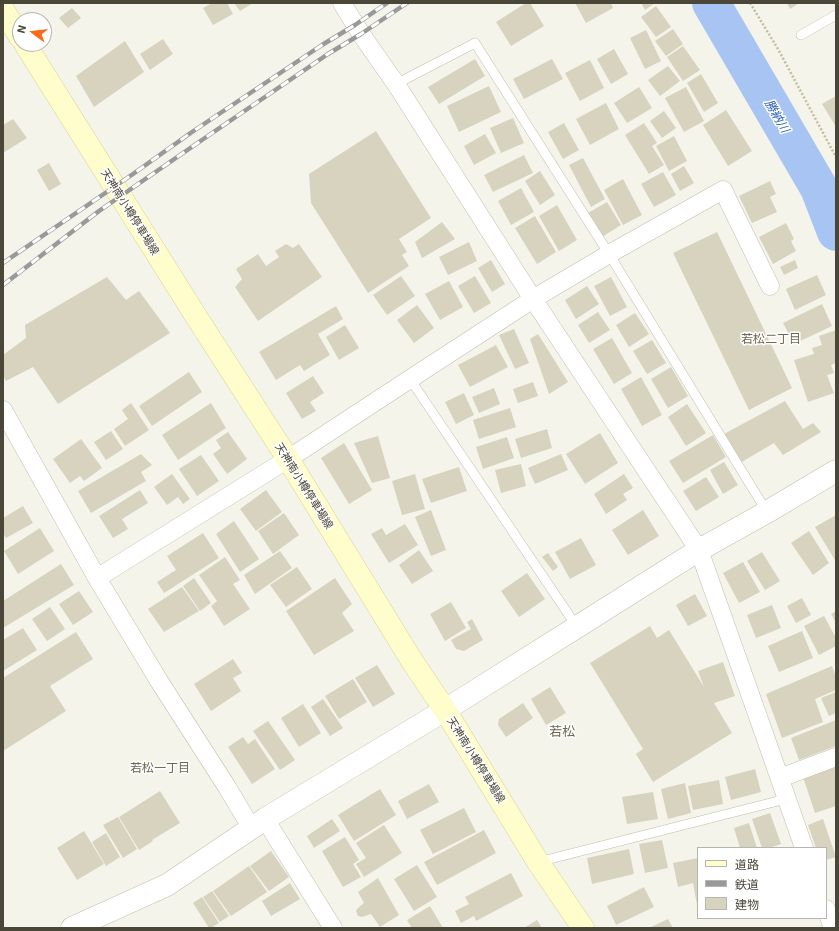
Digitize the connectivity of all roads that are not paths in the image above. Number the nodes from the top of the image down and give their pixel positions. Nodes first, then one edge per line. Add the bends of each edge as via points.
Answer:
1 (342, 3) edge
2 (6, 9) edge
3 (836, 15) edge
4 (12, 21) edge
5 (801, 35) dead end
6 (30, 52) edge
7 (396, 84) junction
8 (609, 254) junction
9 (770, 286) dead end
10 (533, 299) junction
11 (410, 379) junction
12 (3, 410) edge
13 (288, 459) junction
14 (836, 471) edge
15 (767, 512) junction
16 (699, 550) junction
17 (97, 578) junction
18 (578, 628) junction
19 (445, 710) junction
20 (836, 757) edge
21 (780, 778) junction
22 (786, 799) junction
23 (258, 824) junction
24 (804, 847) edge
25 (538, 862) junction
26 (827, 912) edge
27 (72, 928) edge
28 (333, 928) edge
29 (583, 928) edge
30 (833, 928) edge

1 - 7 street
2 - 4 main road
3 - 5 lane
6 - 13 main road, 天神南小樽停車場線
7 - 8 lane via 475,43
7 - 10 street
8 - 9 street via 723,190
8 - 10 street
8 - 15 lane
10 - 11 street
10 - 16 street
11 - 13 street
11 - 18 lane
12 - 17 street
13 - 17 street
13 - 19 main road, 天神南小樽停車場線
14 - 15 street
15 - 16 street
16 - 18 street
16 - 21 street
17 - 23 street via 227,787
18 - 19 street
19 - 23 street
19 - 25 main road, 天神南小樽停車場線
20 - 21 street
21 - 22 street
22 - 24 street
22 - 25 lane
23 - 27 street via 166,885
23 - 28 street
25 - 29 main road, 天神南小樽停車場線
26 - 30 street

